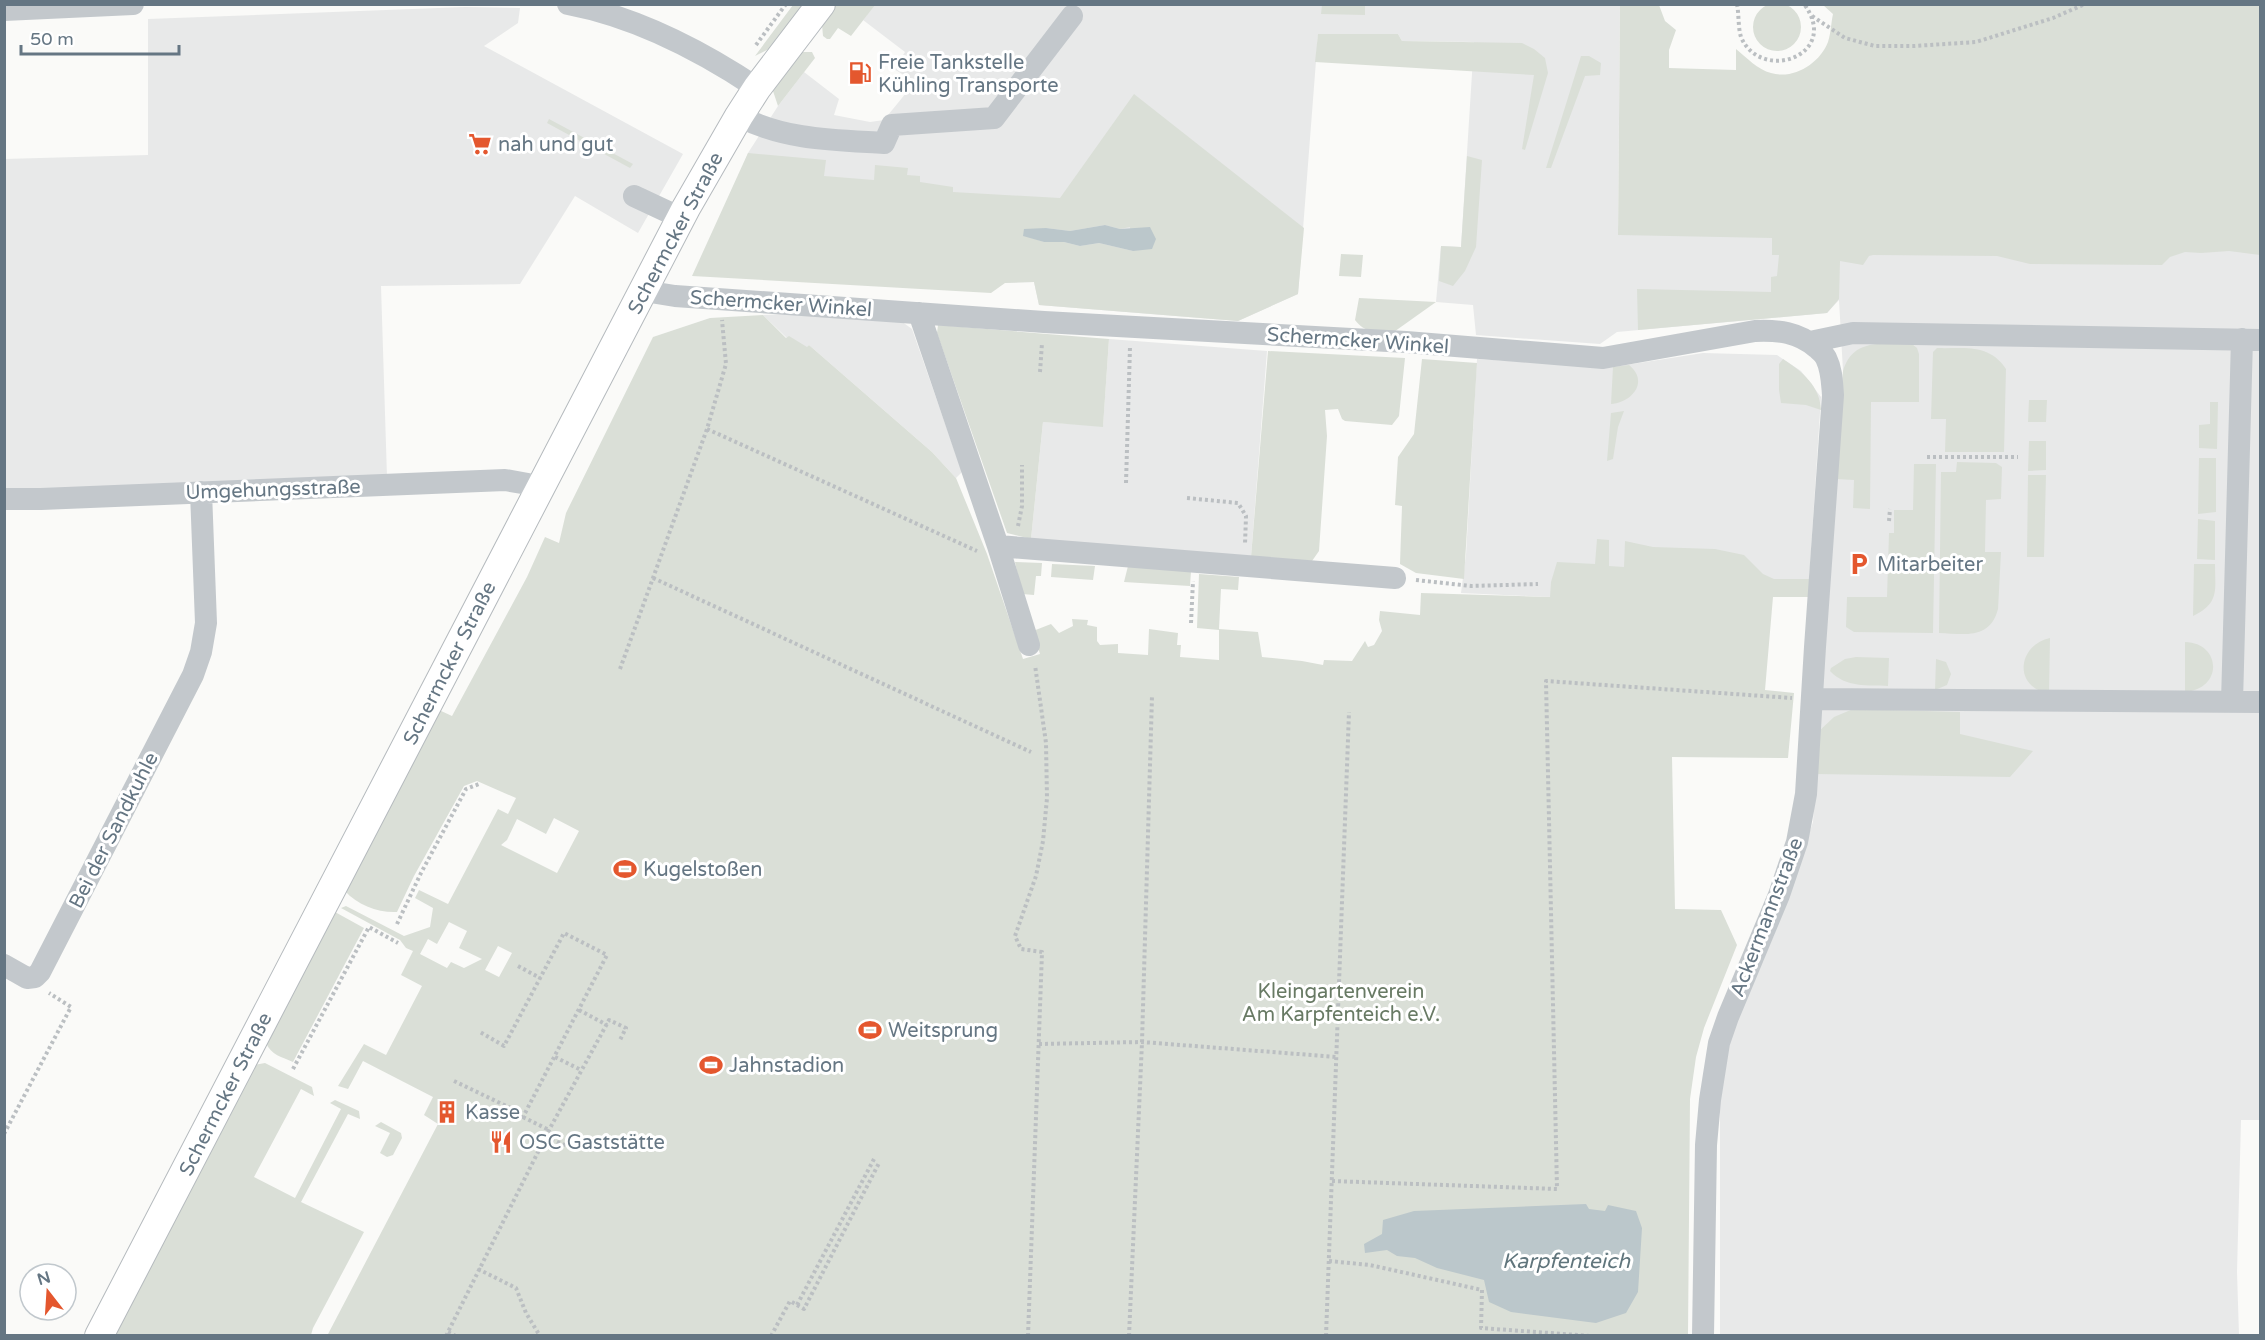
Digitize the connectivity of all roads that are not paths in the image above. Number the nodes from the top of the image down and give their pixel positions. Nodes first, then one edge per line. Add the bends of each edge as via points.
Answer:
1 (134, 4) edge
2 (568, 4) edge
3 (820, 4) edge
4 (4, 10) edge
5 (1072, 16) dead end
6 (757, 88) junction
7 (739, 116) junction
8 (634, 196) dead end
9 (681, 218) junction
10 (644, 291) junction
11 (919, 313) junction
12 (1802, 338) junction
13 (2251, 339) edge
14 (539, 490) junction
15 (201, 492) junction
16 (4, 499) edge
17 (997, 549) junction
18 (1395, 578) road end
19 (1029, 645) road end
20 (1812, 699) junction
21 (2232, 702) junction
22 (2260, 702) edge
23 (4, 965) edge
24 (99, 1335) edge
25 (1703, 1335) edge

1 - 4 street
2 - 6 street via 668,37 705,54
3 - 6 main road, Schermcker Straße
5 - 7 street via 994,118 892,125 884,143 802,138
6 - 7 main road, Schermcker Straße
7 - 9 main road, Schermcker Straße
8 - 9 street
9 - 10 main road, Schermcker Straße
10 - 11 street, Schermcker Winkel
10 - 14 main road, Schermcker Straße
11 - 12 street, Schermcker Winkel via 1406,342 1603,358 1755,331 1776,330
11 - 17 street
12 - 13 street, Schermcker Winkel via 1853,333
12 - 20 street, Ackermannstraße via 1826,356 1833,395
13 - 21 street
14 - 15 street, Umgehungsstraße via 506,480
14 - 24 main road, Schermcker Straße
15 - 16 street, Umgehungsstraße
15 - 23 street, Bei der Sandkuhle via 206,623 193,675 39,972 27,978
17 - 18 street
17 - 19 street
20 - 21 street
20 - 25 street, Ackermannstraße via 1806,794 1797,842 1717,1054 1706,1146
21 - 22 street

